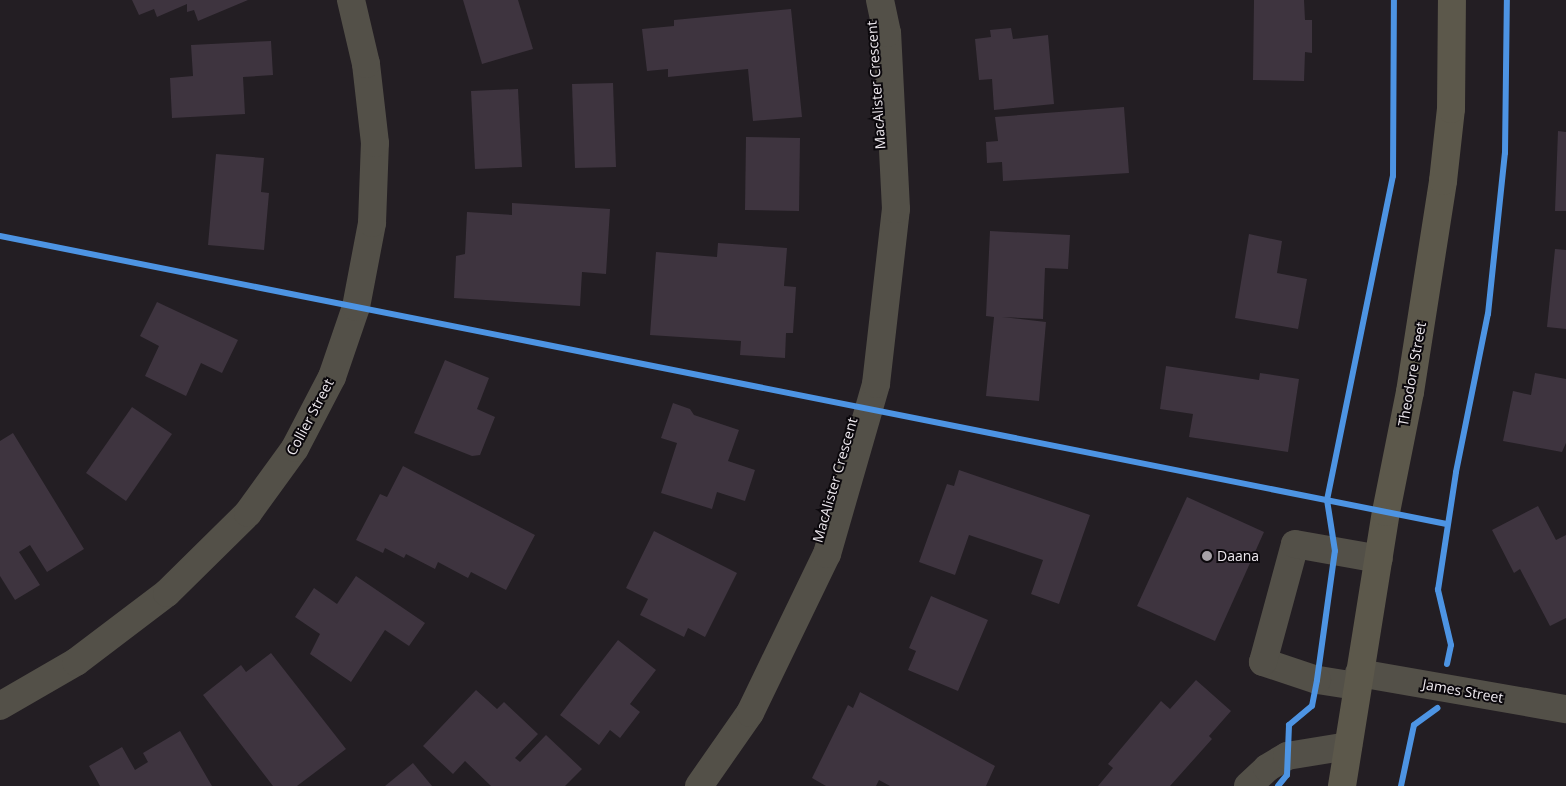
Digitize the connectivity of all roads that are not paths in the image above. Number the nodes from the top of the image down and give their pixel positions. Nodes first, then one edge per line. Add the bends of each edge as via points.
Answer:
1 (351, 0) edge
2 (880, 0) edge
3 (1452, 0) edge
4 (1378, 559) junction
5 (1358, 680) junction
6 (0, 706) edge
7 (1566, 709) edge
8 (1348, 746) junction
9 (699, 786) edge
10 (1248, 786) edge
11 (1342, 786) edge

1 - 6 street, Collier Street via 366,64 375,143 372,214 357,302 332,377 295,448 242,520 160,599 76,662
2 - 9 street, MacAlister Crescent via 887,33 896,209 876,384 827,554 750,713
3 - 4 main road, Theodore Street via 1451,109 1443,181 1410,392
4 - 5 main road, Theodore Street
4 - 5 street, James Street via 1295,544 1262,662 1317,680
5 - 7 street, James Street
5 - 8 main road, Theodore Street
8 - 10 street via 1287,756 1267,768
8 - 11 main road, Theodore Street

